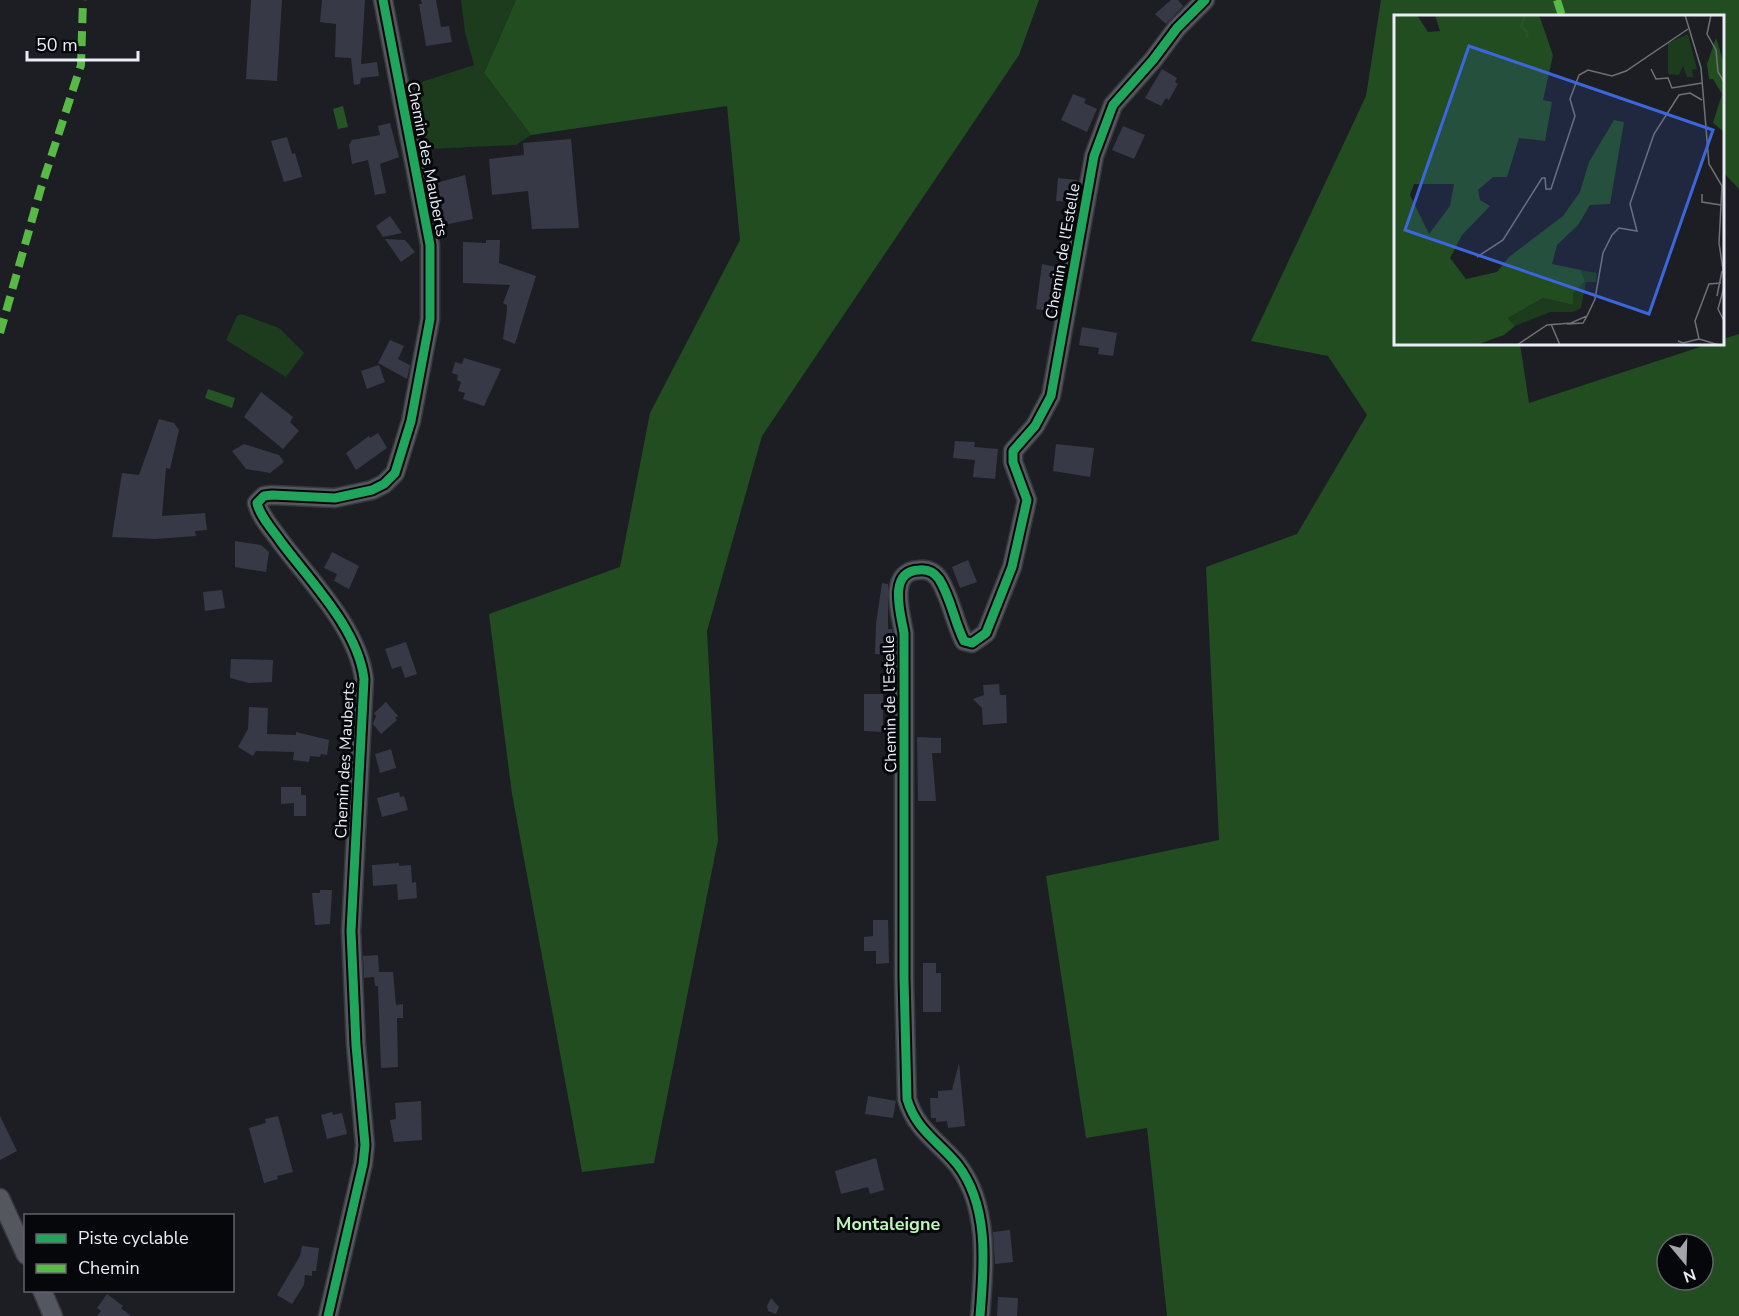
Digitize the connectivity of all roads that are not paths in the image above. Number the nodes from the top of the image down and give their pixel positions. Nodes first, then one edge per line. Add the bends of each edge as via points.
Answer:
1 (383, 0) edge
2 (1205, 0) edge
3 (0, 1198) edge
4 (24, 1251) edge
5 (43, 1292) edge
6 (53, 1316) edge
7 (328, 1316) edge
8 (980, 1316) edge

1 - 7 street, Chemin des Mauberts via 430,245 430,319 411,421 395,473 384,484 335,498 272,495 257,503 350,637 362,661 364,680 351,931 365,1145
2 - 8 street, Chemin de l'Estelle via 1113,105 1094,156 1051,396 1035,426 1013,451 1013,462 1028,500 1012,567 986,633 972,643 964,641 938,577 930,571 906,574 900,582 898,600 904,633 907,1099 921,1130 969,1181 983,1254
3 - 4 street
5 - 6 street

